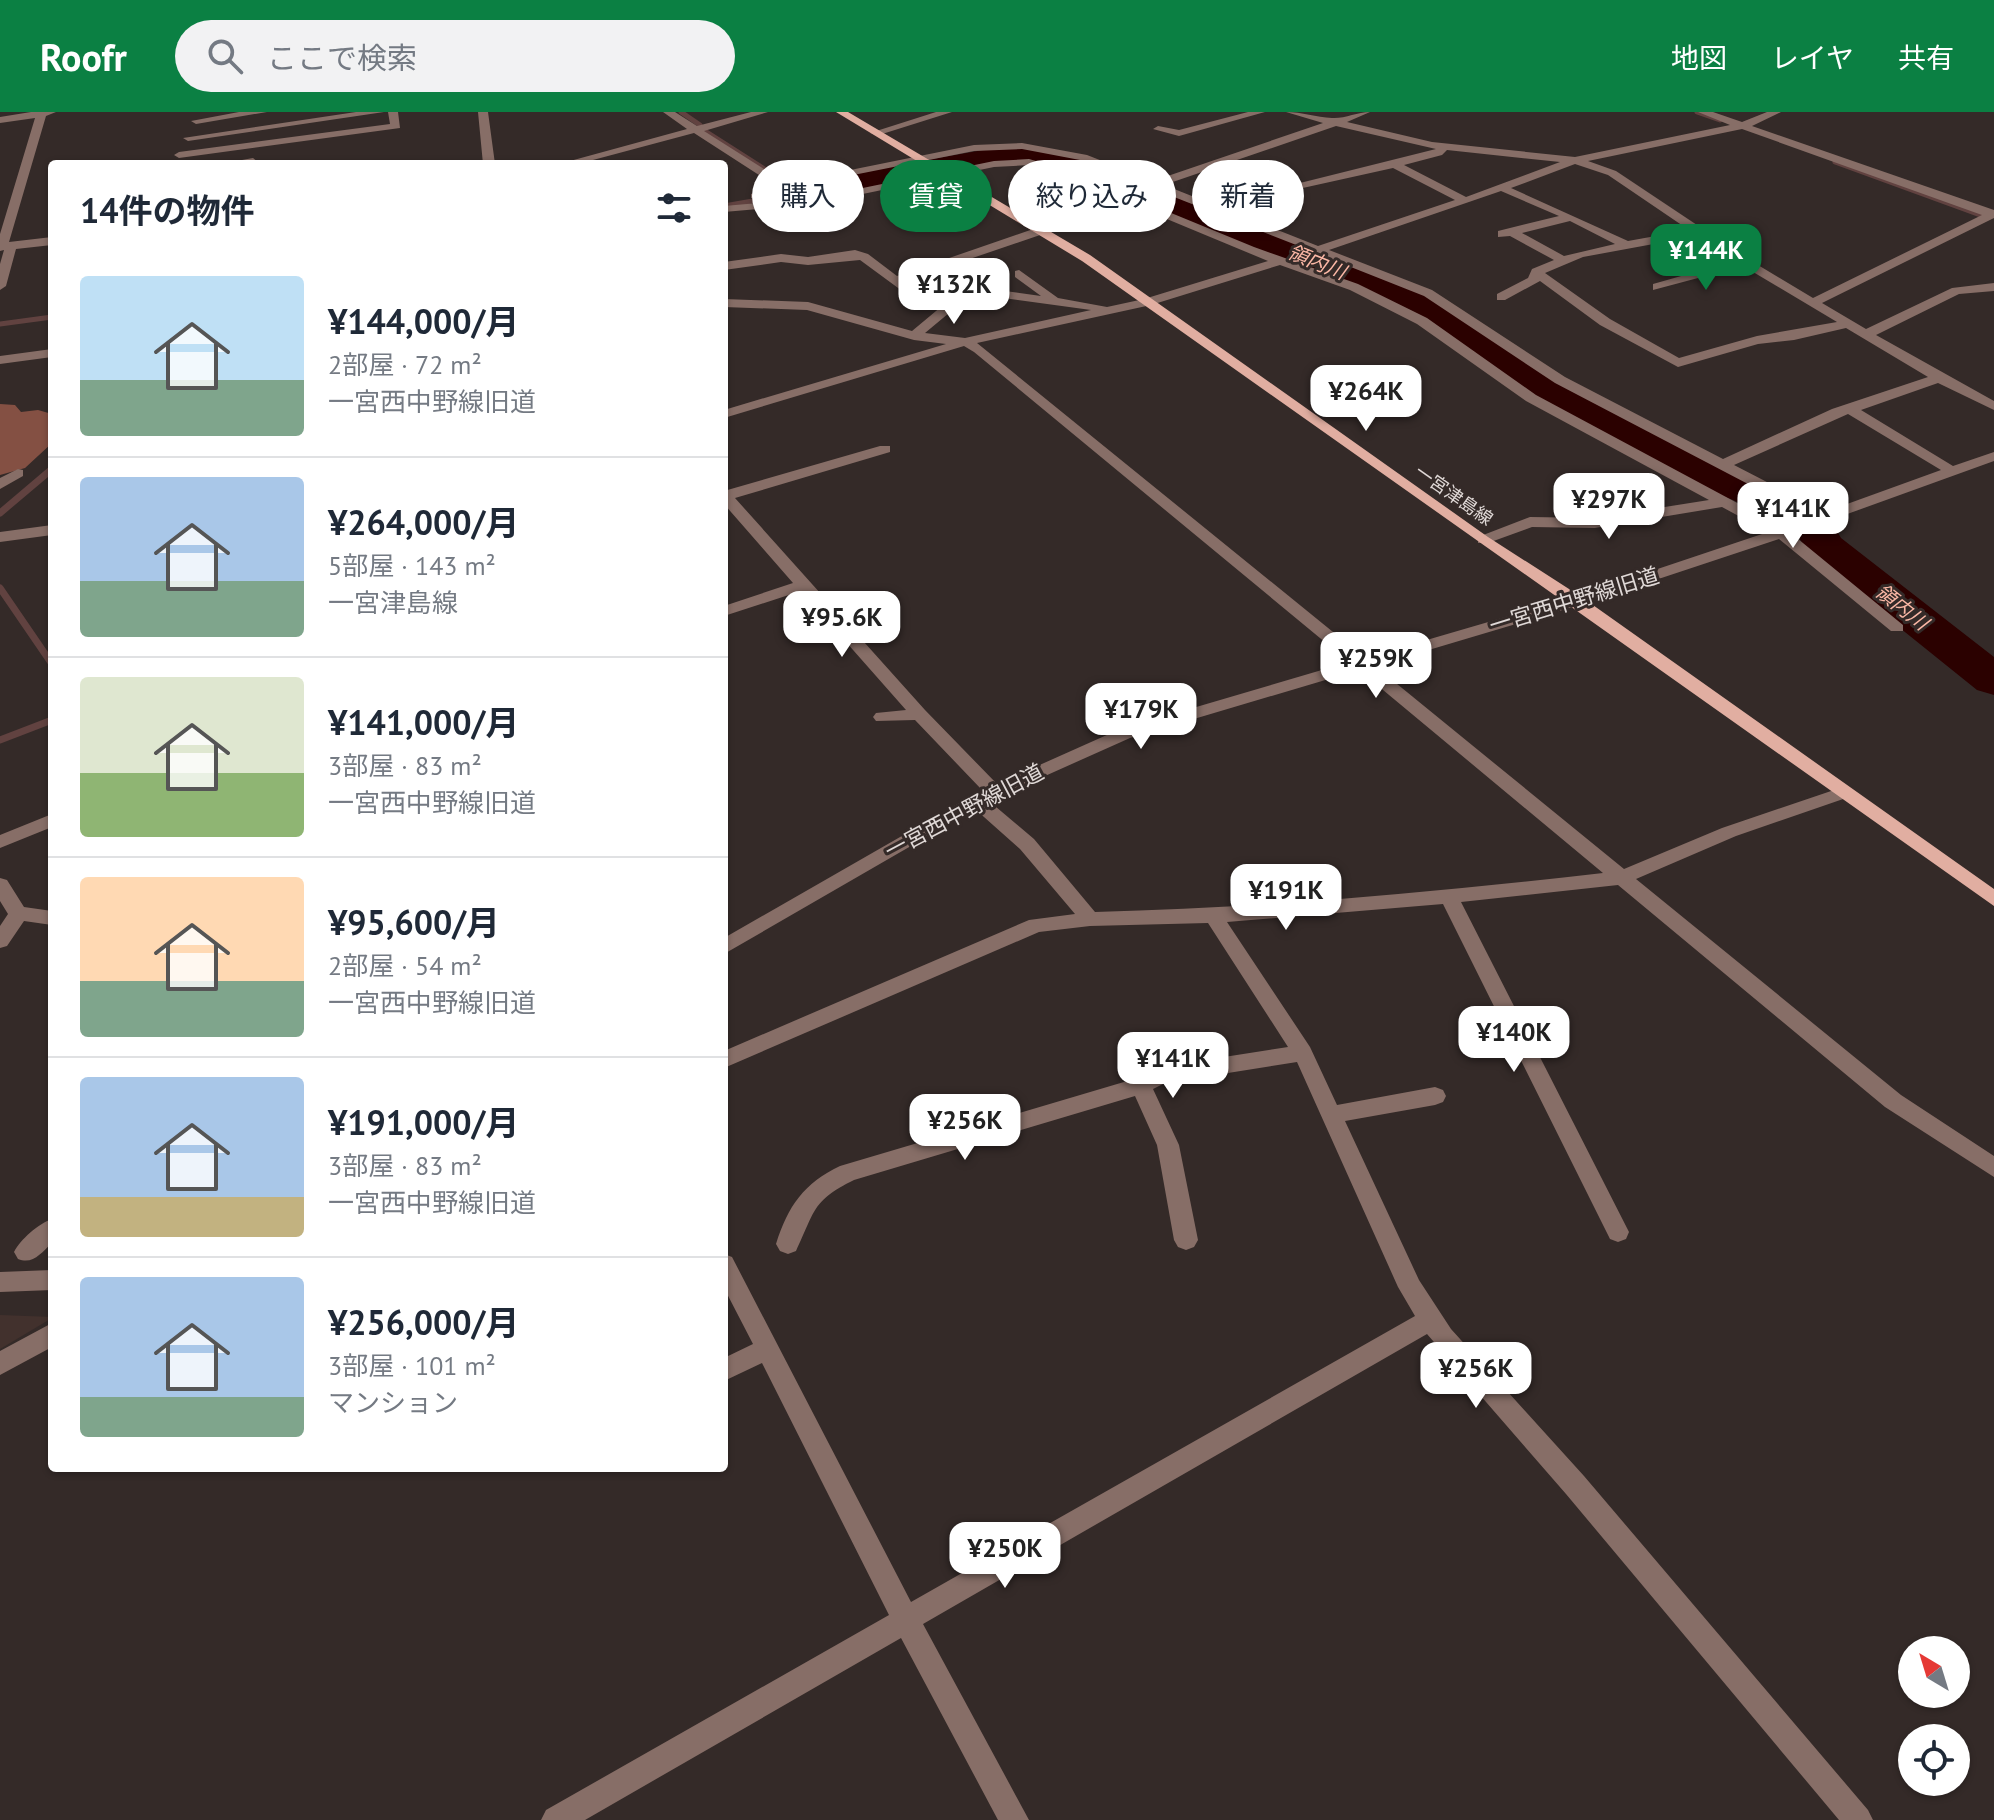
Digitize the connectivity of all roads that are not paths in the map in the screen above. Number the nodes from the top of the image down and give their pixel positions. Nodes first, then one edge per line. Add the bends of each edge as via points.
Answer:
1 (262, 112) edge
2 (379, 112) edge
3 (393, 112) edge
4 (483, 112) edge
5 (668, 112) edge
6 (763, 112) edge
7 (841, 112) edge
8 (947, 112) edge
9 (1260, 112) edge
10 (1291, 112) edge
11 (1365, 112) edge
12 (1703, 112) edge
13 (1776, 112) edge
14 (46, 113) edge
15 (198, 116) edge
16 (0, 120) edge
17 (1336, 122) junction
18 (707, 126) junction
19 (1742, 126) junction
20 (695, 129) junction
21 (1158, 129) dead end
22 (875, 133) junction
23 (188, 138) junction
24 (1445, 146) junction
25 (920, 159) junction
26 (179, 160) edge
27 (489, 160) edge
28 (580, 160) edge
29 (754, 160) edge
30 (1091, 160) edge
31 (1575, 160) junction
32 (752, 163) edge
33 (992, 164) edge
34 (1396, 165) junction
35 (864, 171) edge
36 (1176, 177) edge
37 (1304, 184) edge
38 (880, 187) edge
39 (1500, 187) junction
40 (1176, 192) edge
41 (752, 195) edge
42 (728, 201) edge
43 (1465, 201) junction
44 (728, 208) edge
45 (1993, 214) edge
46 (1571, 217) junction
47 (1036, 232) edge
48 (1041, 232) edge
49 (1697, 232) junction
50 (48, 242) edge
51 (1628, 246) junction
52 (4, 247) edge
53 (1318, 249) junction
54 (1280, 261) junction
55 (1564, 261) junction
56 (1744, 262) junction
57 (943, 264) junction
58 (728, 265) edge
59 (1536, 272) junction
60 (1019, 274) dead end
61 (894, 281) junction
62 (0, 286) edge
63 (1657, 287) dead end
64 (1994, 287) edge
65 (979, 291) junction
66 (1501, 297) dead end
67 (1056, 301) junction
68 (1147, 302) junction
69 (728, 303) edge
70 (1813, 303) junction
71 (951, 305) junction
72 (1113, 310) junction
73 (1847, 324) junction
74 (1867, 334) junction
75 (914, 336) junction
76 (965, 342) junction
77 (48, 354) edge
78 (0, 360) edge
79 (1939, 378) junction
80 (1994, 406) edge
81 (1850, 409) junction
82 (728, 413) edge
83 (885, 449) dead end
84 (1994, 456) edge
85 (1723, 465) junction
86 (1952, 471) junction
87 (18, 473) dead end
88 (0, 485) edge
89 (728, 495) edge
90 (728, 501) edge
91 (1726, 502) junction
92 (1823, 517) junction
93 (48, 531) edge
94 (1781, 533) junction
95 (0, 537) edge
96 (1483, 540) junction
97 (802, 585) junction
98 (1577, 601) junction
99 (728, 610) edge
100 (1897, 628) dead end
101 (1363, 663) junction
102 (919, 714) junction
103 (882, 717) dead end
104 (994, 792) junction
105 (1843, 793) junction
106 (976, 800) junction
107 (48, 822) edge
108 (0, 842) edge
109 (1620, 878) junction
110 (0, 885) edge
111 (1449, 897) junction
112 (1994, 899) edge
113 (18, 914) junction
114 (1213, 916) junction
115 (48, 918) edge
116 (1090, 919) junction
117 (0, 941) edge
118 (728, 945) edge
119 (1303, 1053) junction
120 (728, 1058) edge
121 (1141, 1086) junction
122 (1435, 1096) dead end
123 (1333, 1114) junction
124 (1994, 1168) edge
125 (1618, 1232) dead end
126 (48, 1233) edge
127 (1186, 1240) dead end
128 (788, 1244) dead end
129 (26, 1252) dead end
130 (728, 1271) edge
131 (48, 1280) edge
132 (0, 1282) edge
133 (1431, 1319) junction
134 (48, 1336) edge
135 (769, 1348) junction
136 (0, 1364) edge
137 (728, 1368) edge
138 (905, 1618) junction
139 (556, 1820) edge
140 (1014, 1820) edge
141 (1858, 1820) edge

1 - 15 street
2 - 23 street
3 - 26 street via 396,126
4 - 27 street
5 - 20 street
6 - 18 street
7 - 22 main road, 一宮津島線
8 - 22 street
9 - 21 street via 1179,133
10 - 17 street
11 - 17 street
12 - 19 street
13 - 19 street
14 - 16 street
14 - 52 street
15 - 23 street
17 - 24 street
17 - 36 street
18 - 20 street
18 - 29 street
19 - 31 street
19 - 45 street
20 - 28 street
20 - 32 street
22 - 25 main road, 一宮津島線
23 - 26 street
24 - 31 street
24 - 34 street
25 - 30 street via 997,146 1042,148
25 - 35 street
31 - 39 street
31 - 49 street via 1612,173
33 - 54 street via 1029,162 1060,171
34 - 37 street
34 - 43 street
38 - 44 street via 814,201
39 - 43 street
39 - 46 street
40 - 53 street
41 - 42 street
43 - 53 street
45 - 70 street
46 - 51 street
46 - 55 street via 1507,233
47 - 57 street
48 - 68 main road, 一宮津島線
49 - 51 street
49 - 56 street
50 - 52 street
51 - 55 street
52 - 62 street
53 - 54 street
53 - 85 street via 1428,293 1560,380
54 - 68 street
54 - 91 street via 1400,309 1531,398
55 - 59 street
56 - 63 street
56 - 70 street
57 - 61 street
57 - 65 street
58 - 61 street via 855,254
59 - 66 street via 1534,280
59 - 73 street via 1605,322 1678,363 1757,340
60 - 67 street
61 - 71 street
64 - 74 street via 1956,291
65 - 67 street
65 - 71 street
67 - 72 street
68 - 72 street
68 - 96 main road, 一宮津島線
69 - 75 street via 808,306
70 - 73 street
71 - 75 street
72 - 76 street
73 - 74 street
74 - 79 street
75 - 76 street
76 - 82 street
76 - 101 street
77 - 78 street
79 - 80 street
79 - 81 street
81 - 85 street
81 - 86 street
83 - 89 street
84 - 86 street, 一宮西中野線旧道
85 - 92 street
86 - 92 street, 一宮西中野線旧道
87 - 88 street
90 - 97 street
91 - 94 street
91 - 96 street via 1595,523 1530,522
92 - 94 street, 一宮西中野線旧道
93 - 95 street
94 - 98 street, 一宮西中野線旧道
94 - 100 street
96 - 98 main road, 一宮津島線
97 - 99 street
97 - 102 street
98 - 101 street, 一宮西中野線旧道
98 - 105 main road, 一宮津島線
101 - 104 street, 一宮西中野線旧道 via 1124,734
101 - 109 street
102 - 103 street
102 - 104 street
104 - 106 street, 一宮西中野線旧道
105 - 109 street via 1729,832
105 - 112 main road, 一宮津島線
106 - 116 street via 1027,844
106 - 118 street, 一宮西中野線旧道
107 - 108 street
109 - 111 street
109 - 124 street via 1893,1101
110 - 113 street
111 - 114 street
111 - 125 street
113 - 115 street
113 - 117 street
114 - 116 street
114 - 119 street
116 - 120 street via 1036,925
119 - 121 street via 1160,1075
119 - 123 street
121 - 127 street via 1168,1145
121 - 128 street via 822,1184 796,1215
122 - 123 street
123 - 133 street via 1410,1287
126 - 129 street
130 - 135 street
131 - 132 street
133 - 138 street
133 - 141 street
134 - 136 street
135 - 137 street
135 - 138 street
138 - 139 street
138 - 140 street

